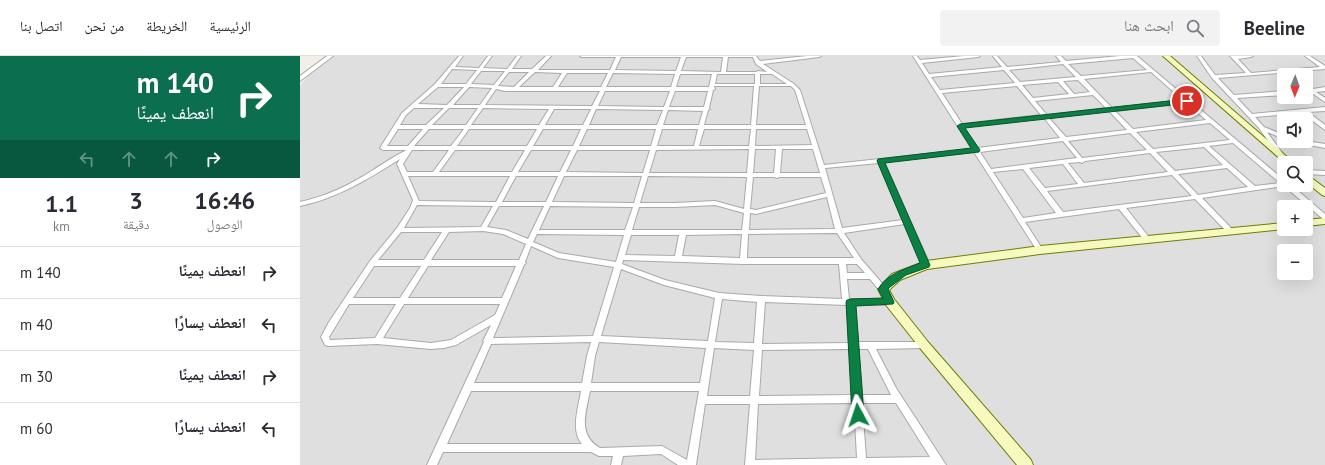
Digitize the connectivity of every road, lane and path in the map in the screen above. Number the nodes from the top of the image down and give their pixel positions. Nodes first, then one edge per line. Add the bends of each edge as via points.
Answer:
1 (330, 56) edge
2 (461, 56) edge
3 (490, 56) edge
4 (519, 56) edge
5 (549, 56) edge
6 (582, 56) edge
7 (619, 56) edge
8 (684, 56) edge
9 (726, 56) edge
10 (754, 56) edge
11 (819, 56) edge
12 (915, 56) edge
13 (978, 56) edge
14 (995, 56) edge
15 (1058, 56) edge
16 (1134, 56) edge
17 (1166, 56) edge
18 (1198, 56) edge
19 (1251, 56) edge
20 (1307, 56) edge
21 (801, 57) edge
22 (948, 57) edge
23 (1233, 57) edge
24 (918, 62) junction
25 (758, 63) junction
26 (1065, 63) junction
27 (451, 68) junction
28 (1325, 68) edge
29 (480, 69) junction
30 (1007, 69) junction
31 (508, 70) junction
32 (1313, 70) edge
33 (534, 71) junction
34 (566, 71) junction
35 (1151, 71) junction
36 (611, 72) junction
37 (758, 72) junction
38 (679, 73) junction
39 (716, 73) junction
40 (723, 73) junction
41 (775, 73) junction
42 (1277, 73) edge
43 (1250, 74) junction
44 (928, 76) junction
45 (1214, 77) junction
46 (1079, 78) junction
47 (300, 79) edge
48 (1059, 80) junction
49 (1019, 84) junction
50 (437, 85) junction
51 (757, 85) junction
52 (792, 85) junction
53 (468, 86) junction
54 (495, 87) junction
55 (712, 87) junction
56 (603, 88) junction
57 (673, 88) junction
58 (515, 89) junction
59 (555, 89) junction
60 (1325, 89) edge
61 (1313, 91) edge
62 (938, 92) junction
63 (1313, 92) edge
64 (1094, 93) junction
65 (1277, 94) edge
66 (1073, 96) junction
67 (1233, 97) junction
68 (1032, 100) junction
69 (1325, 100) edge
70 (1187, 101) junction
71 (412, 106) junction
72 (448, 106) junction
73 (481, 107) junction
74 (552, 108) junction
75 (594, 108) junction
76 (666, 109) junction
77 (707, 109) junction
78 (1325, 109) edge
79 (1112, 111) junction
80 (1303, 111) junction
81 (1251, 116) junction
82 (1046, 118) junction
83 (1211, 121) junction
84 (542, 126) junction
85 (585, 126) junction
86 (660, 126) junction
87 (702, 126) junction
88 (808, 126) junction
89 (960, 126) junction
90 (396, 127) junction
91 (427, 127) junction
92 (468, 127) junction
93 (754, 127) junction
94 (1261, 128) junction
95 (1325, 128) edge
96 (1131, 131) junction
97 (1277, 134) edge
98 (1064, 139) junction
99 (1235, 141) junction
100 (1313, 144) edge
101 (1206, 146) junction
102 (1325, 146) edge
103 (814, 147) junction
104 (454, 148) junction
105 (529, 148) junction
106 (654, 148) junction
107 (696, 148) junction
108 (752, 148) junction
109 (779, 148) junction
110 (574, 149) junction
111 (976, 150) junction
112 (407, 151) junction
113 (1153, 152) junction
114 (1281, 155) joint
115 (880, 161) junction
116 (1082, 161) junction
117 (1065, 163) junction
118 (1228, 166) junction
119 (1025, 167) junction
120 (822, 168) junction
121 (989, 171) junction
122 (1313, 172) edge
123 (1325, 173) edge
124 (406, 174) junction
125 (435, 174) junction
126 (1174, 174) junction
127 (514, 175) junction
128 (562, 175) junction
129 (646, 175) junction
130 (824, 175) junction
131 (750, 176) junction
132 (777, 176) junction
133 (1277, 177) edge
134 (1313, 183) edge
135 (1277, 184) edge
136 (1082, 185) junction
137 (1254, 189) junction
138 (1043, 190) junction
139 (1295, 192) edge
140 (1325, 193) edge
141 (829, 194) junction
142 (1197, 197) junction
143 (416, 203) junction
144 (300, 204) edge
145 (496, 204) junction
146 (548, 204) junction
147 (637, 204) junction
148 (1121, 207) junction
149 (747, 211) junction
150 (1061, 215) junction
151 (1325, 217) edge
152 (1022, 220) junction
153 (1325, 221) edge
154 (907, 222) junction
155 (1313, 222) edge
156 (1277, 227) edge
157 (483, 229) junction
158 (399, 230) junction
159 (447, 230) junction
160 (1229, 230) junction
161 (839, 231) junction
162 (534, 232) junction
163 (628, 232) junction
164 (746, 232) junction
165 (683, 233) junction
166 (1146, 238) junction
167 (529, 244) junction
168 (1040, 250) junction
169 (620, 257) junction
170 (678, 259) junction
171 (743, 261) junction
172 (859, 261) junction
173 (842, 262) junction
174 (426, 263) junction
175 (522, 263) junction
176 (372, 264) junction
177 (618, 265) junction
178 (926, 265) junction
179 (843, 276) junction
180 (871, 276) junction
181 (883, 289) junction
182 (719, 296) junction
183 (761, 299) junction
184 (402, 300) junction
185 (347, 301) junction
186 (505, 301) junction
187 (848, 302) junction
188 (890, 302) junction
189 (498, 317) junction
190 (595, 339) junction
191 (377, 341) junction
192 (487, 342) junction
193 (710, 345) junction
194 (924, 345) junction
195 (853, 346) junction
196 (870, 346) junction
197 (758, 347) junction
198 (468, 387) junction
199 (585, 387) junction
200 (703, 387) junction
201 (899, 399) junction
202 (701, 400) junction
203 (755, 400) junction
204 (857, 400) junction
205 (440, 448) junction
206 (592, 448) junction
207 (619, 452) junction
208 (862, 462) junction
209 (939, 463) edge
210 (832, 464) edge
211 (882, 464) edge
212 (432, 465) edge
213 (616, 465) edge
214 (687, 465) edge
215 (690, 465) edge
216 (752, 465) edge
217 (1026, 465) edge

1 - 47 street
2 - 27 street
3 - 29 street
4 - 31 street
5 - 33 street
6 - 7 street
7 - 8 street
7 - 36 street
8 - 9 street
8 - 38 street
9 - 10 street
9 - 40 street
10 - 25 street
11 - 21 street
12 - 24 street
13 - 22 street
14 - 30 street
15 - 26 street
16 - 26 street
16 - 35 street
17 - 114 main road
18 - 45 street
19 - 23 street
20 - 28 street
21 - 25 street
22 - 24 street
23 - 43 street
24 - 44 street
25 - 41 street
26 - 30 street
26 - 46 street
27 - 29 street
27 - 50 street
28 - 32 street
29 - 31 street
29 - 53 street
30 - 44 street
30 - 49 street
31 - 33 street
31 - 54 street
33 - 34 street
33 - 58 street
34 - 36 street
34 - 59 street
35 - 46 street
35 - 70 street
36 - 38 street
36 - 56 street
37 - 40 street
37 - 41 street
37 - 51 street
38 - 39 street
38 - 57 street
39 - 40 street
39 - 55 street
41 - 52 street
42 - 43 street
43 - 45 street
44 - 62 street
45 - 67 street
46 - 48 street
46 - 64 street
48 - 49 street
48 - 66 street
49 - 62 street
49 - 68 street
50 - 53 street
50 - 71 street
51 - 52 street
51 - 55 street
51 - 93 street
52 - 88 street via 799,96
53 - 54 street
53 - 72 street
54 - 58 street
54 - 73 street
55 - 57 street
55 - 77 street
56 - 57 street
56 - 59 street
56 - 75 street
57 - 76 street
58 - 59 street
60 - 61 street
62 - 89 street
63 - 69 street
64 - 66 street
64 - 79 street
65 - 67 street
66 - 68 street
67 - 81 street
68 - 82 street
70 - 79 street
70 - 83 street
71 - 72 street
71 - 90 street
72 - 73 street
72 - 91 street
73 - 74 street
73 - 92 street
74 - 75 street
74 - 84 street
75 - 76 street
75 - 85 street
76 - 77 street
76 - 86 street
77 - 87 street
78 - 80 street
79 - 82 street
79 - 96 street
80 - 81 street
80 - 95 street
81 - 94 street
82 - 89 street
82 - 98 street
83 - 96 street
83 - 99 street
84 - 85 street
84 - 92 street
84 - 105 street
85 - 86 street
85 - 110 street
86 - 87 street
86 - 106 street
87 - 93 street
87 - 107 street
88 - 93 street
88 - 103 street
89 - 111 street
90 - 91 street
90 - 112 street via 383,148
91 - 92 street
91 - 112 street
92 - 104 street
93 - 108 street
94 - 97 street
94 - 114 street
96 - 98 street
96 - 113 street
98 - 111 street
98 - 116 street
99 - 101 street
99 - 133 street
100 - 102 street
101 - 113 street
101 - 118 street
103 - 109 street
103 - 120 street
104 - 105 street
104 - 112 street
104 - 125 street
105 - 110 street
105 - 127 street
106 - 107 street
106 - 110 street
106 - 129 street
107 - 108 street
108 - 109 street
108 - 131 street
109 - 132 street
110 - 128 street
111 - 115 street
111 - 121 street
112 - 124 street via 400,165
112 - 144 street via 339,191
113 - 116 street
113 - 126 street
115 - 120 street
115 - 154 street
116 - 117 street
117 - 119 street
117 - 136 street
118 - 126 street
118 - 137 street
119 - 121 street
119 - 138 street
120 - 130 street
121 - 152 street
122 - 123 street
124 - 125 street
124 - 143 street
125 - 127 street
126 - 136 street
126 - 142 street
127 - 128 street
127 - 145 street
128 - 129 street
128 - 146 street
129 - 131 street
129 - 147 street
130 - 132 street
130 - 141 street
131 - 132 street
131 - 149 street
134 - 140 main road
135 - 137 street
136 - 138 street
137 - 142 street
138 - 150 street
139 - 151 street
141 - 149 street via 763,210
141 - 161 street
142 - 148 street
142 - 160 street
143 - 145 street
143 - 158 street
145 - 146 street
145 - 157 street
146 - 147 street
146 - 162 street
147 - 149 street via 715,203
147 - 163 street
148 - 150 street
148 - 166 street
149 - 164 street
150 - 152 street
152 - 168 street
153 - 155 main road
154 - 161 street
154 - 178 street
156 - 160 main road
157 - 159 street
157 - 167 street via 504,232
158 - 159 street
158 - 176 street
159 - 174 street
160 - 166 main road
161 - 164 street
161 - 172 street
162 - 163 street
162 - 167 street
163 - 165 street
163 - 169 street
164 - 165 street
164 - 171 street
165 - 170 street
166 - 168 main road
167 - 175 street
167 - 177 street via 569,258
168 - 178 main road
169 - 170 street
169 - 177 street
170 - 171 street
171 - 173 street
172 - 173 street
172 - 180 street
173 - 179 street
174 - 175 street
174 - 176 street
174 - 184 street
175 - 186 street
176 - 185 street
177 - 182 street via 664,282
177 - 190 street
178 - 181 main road via 896,276
179 - 180 street
179 - 187 street
180 - 181 street
181 - 188 main road
182 - 183 street
182 - 193 street
183 - 187 street
183 - 197 street
184 - 185 street
184 - 186 street
184 - 191 street
185 - 191 street via 326,334 328,343
186 - 189 street
187 - 188 street
187 - 195 street
188 - 194 main road
189 - 191 street via 453,343 444,345
189 - 192 street
190 - 192 street
190 - 193 street
190 - 199 street
192 - 198 street
193 - 197 street
193 - 200 street
194 - 196 street
194 - 217 main road
195 - 196 street
195 - 197 street
195 - 204 street
196 - 201 street
197 - 203 street
198 - 199 street
198 - 205 street
199 - 200 street
199 - 206 street via 580,425 583,438
200 - 202 street
201 - 204 street
201 - 209 street
202 - 203 street
202 - 215 street
203 - 204 street
203 - 216 street
204 - 208 street
205 - 206 street
205 - 212 street
206 - 207 street via 599,452
207 - 213 street
207 - 214 street via 662,450
208 - 210 street
208 - 211 street
209 - 211 street
210 - 216 street

